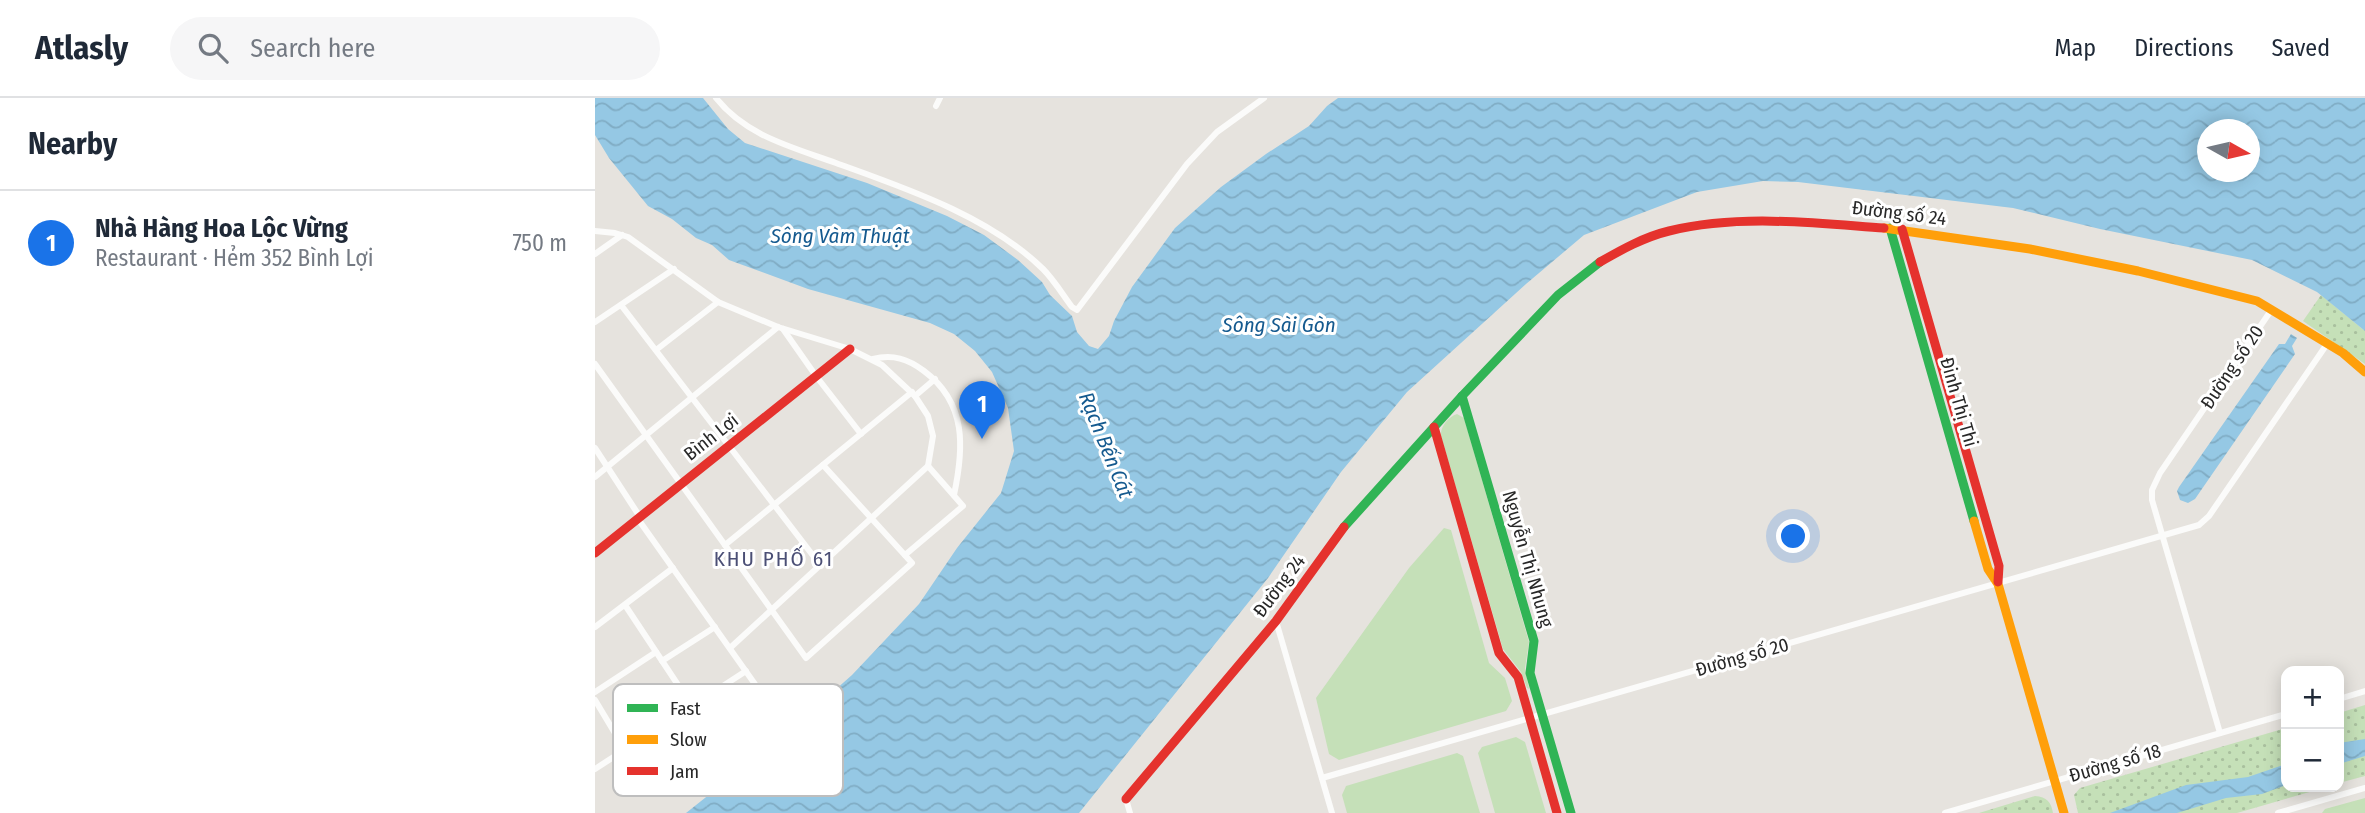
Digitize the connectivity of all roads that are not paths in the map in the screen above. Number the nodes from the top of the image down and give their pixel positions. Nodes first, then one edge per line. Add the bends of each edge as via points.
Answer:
1 (716, 98) edge
2 (940, 98) edge
3 (1264, 98) edge
4 (936, 106) dead end
5 (1890, 228) junction
6 (1902, 229) junction
7 (595, 231) edge
8 (622, 235) junction
9 (595, 254) edge
10 (674, 269) junction
11 (718, 302) junction
12 (621, 305) junction
13 (2271, 309) junction
14 (595, 322) edge
15 (780, 328) junction
16 (2327, 344) junction
17 (850, 349) junction
18 (656, 350) junction
19 (873, 359) junction
20 (595, 364) edge
21 (2365, 372) edge
22 (816, 376) junction
23 (935, 379) junction
24 (913, 394) junction
25 (1462, 396) junction
26 (691, 397) junction
27 (1434, 427) junction
28 (645, 434) junction
29 (861, 434) junction
30 (728, 446) junction
31 (595, 448) edge
32 (823, 465) junction
33 (927, 466) junction
34 (607, 467) junction
35 (595, 477) edge
36 (680, 484) junction
37 (954, 495) junction
38 (774, 505) junction
39 (639, 518) junction
40 (871, 519) junction
41 (2162, 537) junction
42 (725, 545) junction
43 (595, 553) edge
44 (905, 555) junction
45 (821, 566) junction
46 (673, 568) junction
47 (1998, 584) junction
48 (625, 605) junction
49 (772, 611) junction
50 (1276, 621) junction
51 (595, 627) edge
52 (715, 627) junction
53 (730, 648) junction
54 (656, 652) junction
55 (662, 661) junction
56 (746, 671) junction
57 (677, 684) edge
58 (726, 684) edge
59 (755, 684) edge
60 (2365, 691) edge
61 (595, 692) edge
62 (2344, 697) edge
63 (595, 699) edge
64 (1543, 713) junction
65 (2281, 715) edge
66 (1530, 717) junction
67 (613, 730) edge
68 (2220, 733) junction
69 (613, 758) edge
70 (595, 769) edge
71 (1322, 779) junction
72 (2054, 781) junction
73 (2365, 788) edge
74 (1126, 799) joint
75 (1130, 813) edge
76 (1332, 813) edge
77 (1557, 813) edge
78 (1571, 813) edge
79 (1945, 813) edge
80 (2064, 813) edge
81 (2278, 813) edge

1 - 3 street via 743,125 765,137 905,188 1012,243 1045,271 1077,310 1187,164 1217,132
2 - 4 street
5 - 6 street, Đường số 24
5 - 25 street, Đường số 24 via 1766,221 1704,225 1647,238 1594,266 1558,295
5 - 47 street, Đinh Thị Thi via 1989,569
6 - 13 street, Đường số 24 via 2138,271 2240,295
6 - 47 street, Đinh Thị Thi via 1999,566
7 - 8 street
8 - 9 street
8 - 10 street
10 - 11 street
10 - 12 street
11 - 15 street
11 - 18 street
12 - 14 street
12 - 18 street
13 - 16 street, Đường số 24
13 - 41 street, Đường số 20 via 2155,482 2152,500
15 - 17 street
15 - 22 street
15 - 26 street
16 - 21 street, Đường số 24
16 - 41 street, Đường số 20 via 2209,516 2199,525
17 - 19 street
17 - 22 street, Bình Lợi
18 - 26 street
19 - 23 street via 909,360
19 - 24 street
20 - 28 street
22 - 29 street
22 - 30 street, Bình Lợi
23 - 24 street
23 - 37 street via 951,398 960,429 961,461
24 - 29 street
24 - 33 street via 932,426
25 - 27 street, Đường 24
25 - 64 street, Nguyễn Thị Nhung via 1534,641 1531,673
26 - 28 street
26 - 30 street
27 - 50 street, Đường 24 via 1350,519
27 - 66 street via 1499,653 1518,677
28 - 34 street
28 - 36 street
29 - 32 street
30 - 36 street, Bình Lợi
30 - 38 street
31 - 34 street
32 - 38 street
32 - 40 street
33 - 37 street
33 - 40 street
34 - 35 street
34 - 39 street
36 - 39 street, Bình Lợi
36 - 42 street
37 - 44 street via 963,506
38 - 42 street
38 - 45 street
39 - 43 street, Bình Lợi
39 - 46 street
40 - 44 street
40 - 45 street
41 - 47 street, Đường số 20
41 - 68 street
42 - 49 street
44 - 49 street via 912,562 806,658
45 - 49 street
46 - 48 street
46 - 52 street
47 - 64 street, Đường số 20
47 - 72 street, Đinh Thị Thi
48 - 51 street
48 - 54 street
49 - 53 street
50 - 71 street
50 - 74 street, Đường 24
52 - 53 street
52 - 55 street
53 - 56 street
54 - 55 street
54 - 61 street
55 - 57 street
56 - 58 street
56 - 59 street
60 - 62 street
63 - 67 street
64 - 66 street, Đường số 20
64 - 78 street, Nguyễn Thị Nhung
65 - 68 street, Đường số 18
66 - 71 street, Đường số 20
66 - 77 street
68 - 72 street, Đường số 18
69 - 70 street
71 - 76 street
72 - 79 street, Đường số 18
72 - 80 street, Đinh Thị Thi
73 - 81 street
74 - 75 street

